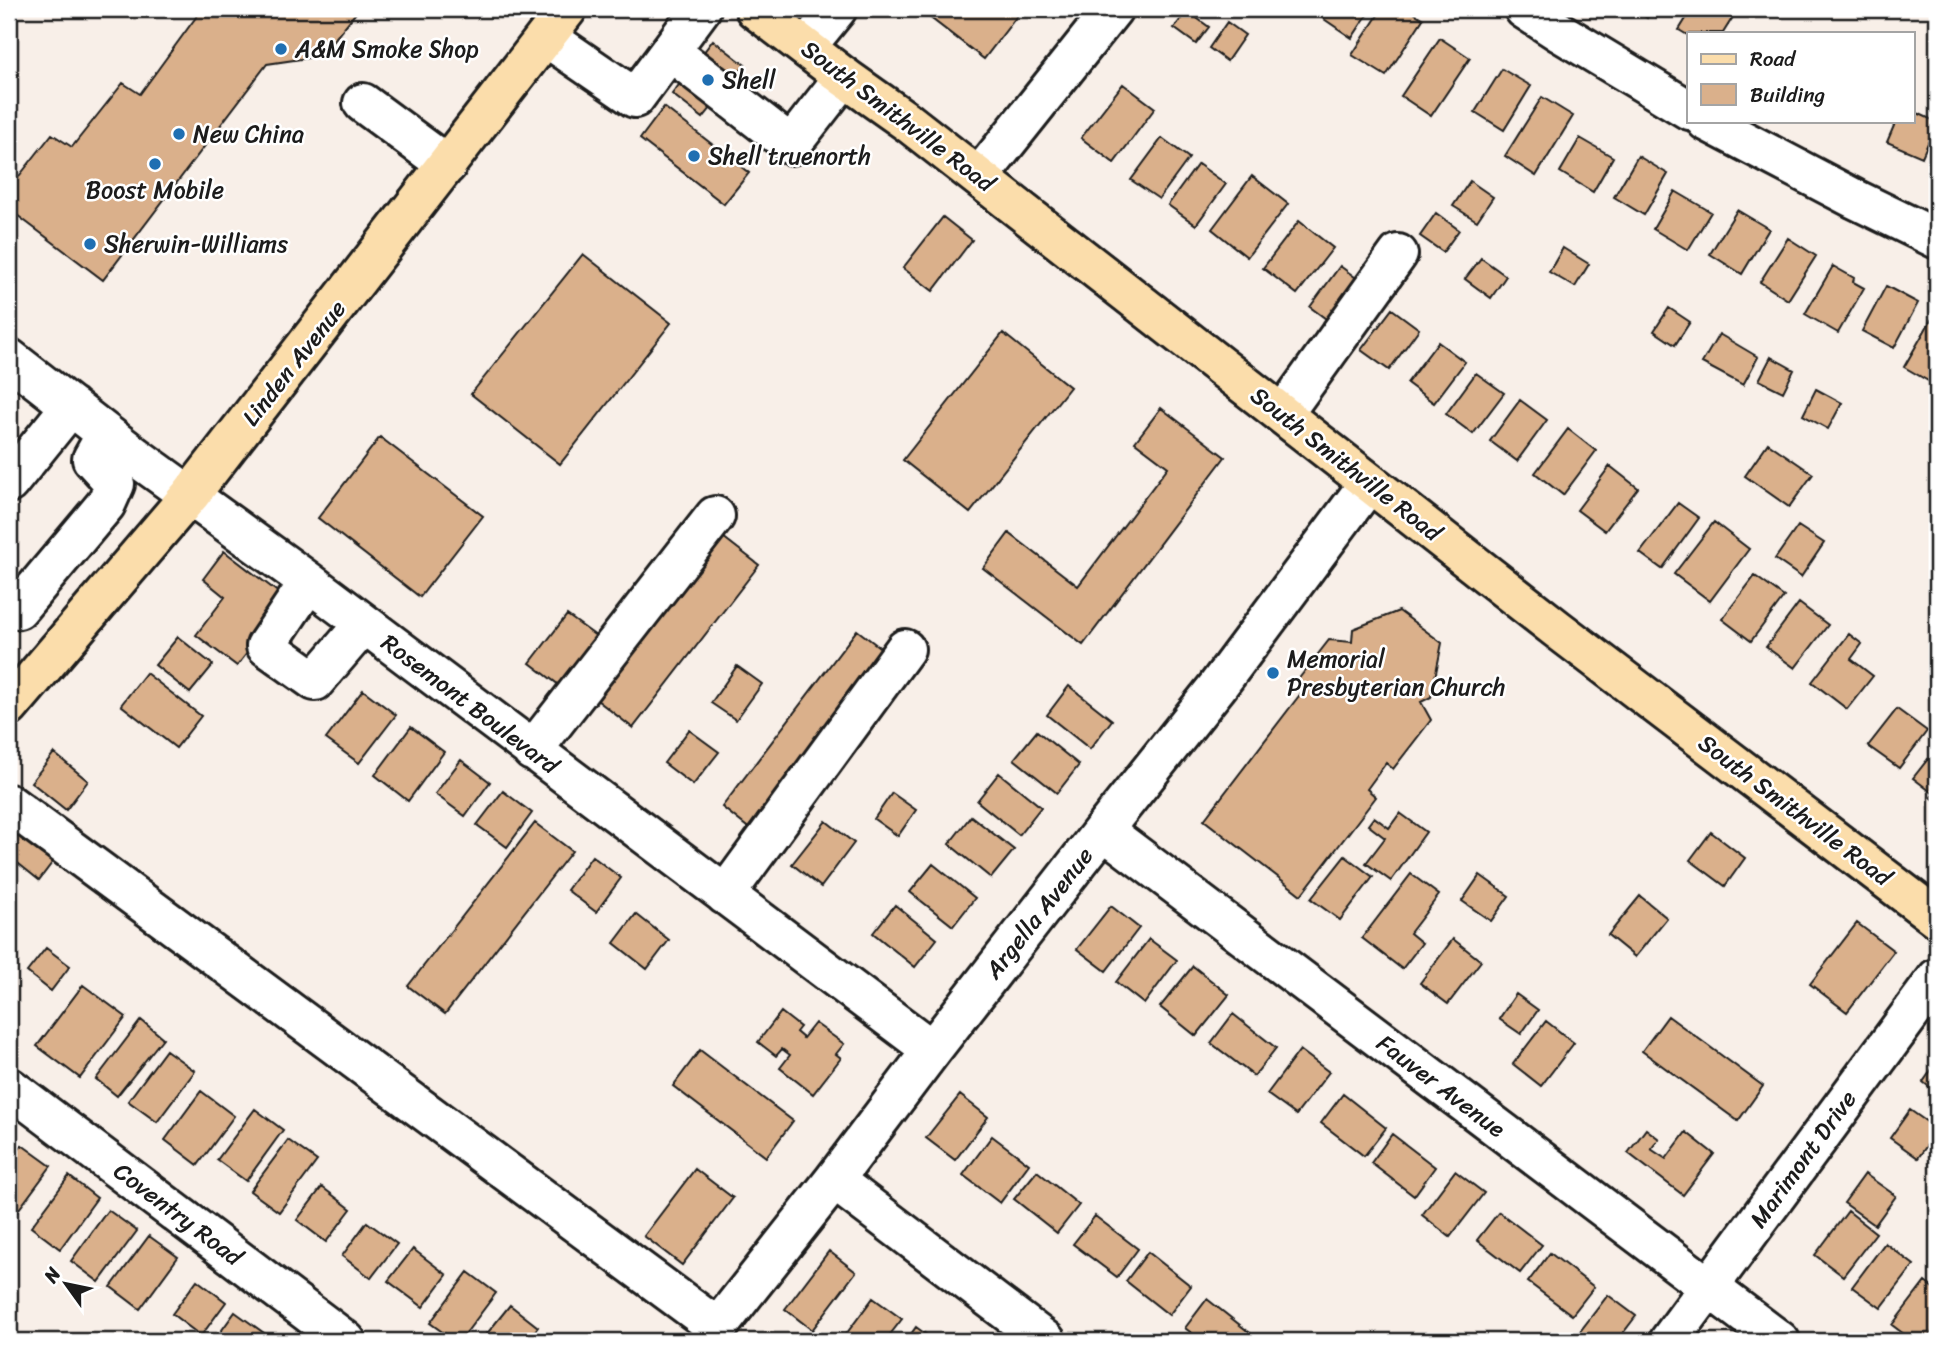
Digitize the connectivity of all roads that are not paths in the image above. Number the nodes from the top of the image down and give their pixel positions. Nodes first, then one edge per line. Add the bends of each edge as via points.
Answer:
1 (701, 9) edge
2 (755, 9) edge
3 (838, 9) edge
4 (1113, 9) edge
5 (1524, 9) edge
6 (556, 23) edge
7 (806, 47) junction
8 (670, 51) junction
9 (845, 77) junction
10 (363, 103) dead end
11 (1687, 109) edge
12 (1708, 122) edge
13 (447, 165) junction
14 (979, 177) junction
15 (1937, 239) edge
16 (1398, 254) dead end
17 (9, 358) edge
18 (9, 390) edge
19 (1283, 414) junction
20 (63, 416) junction
21 (99, 447) junction
22 (9, 483) edge
23 (1369, 483) junction
24 (190, 495) junction
25 (715, 516) dead end
26 (309, 582) junction
27 (9, 602) edge
28 (364, 624) junction
29 (905, 649) dead end
30 (9, 707) edge
31 (532, 751) junction
32 (9, 804) edge
33 (1102, 830) junction
34 (725, 895) junction
35 (1937, 918) edge
36 (1937, 978) edge
37 (932, 1050) junction
38 (9, 1087) edge
39 (834, 1180) junction
40 (1709, 1287) junction
41 (712, 1335) edge
42 (346, 1341) edge
43 (1046, 1341) edge
44 (1669, 1341) edge
45 (1780, 1341) edge

1 - 8 street
2 - 7 main road, South Smithville Road
3 - 7 street
4 - 14 street
5 - 11 street
6 - 8 street via 635,98
6 - 13 main road, Linden Avenue
7 - 9 main road, South Smithville Road
8 - 9 street via 791,145
9 - 14 main road, South Smithville Road
10 - 13 street
12 - 15 street
13 - 24 main road, Linden Avenue
14 - 19 main road, South Smithville Road
16 - 19 street
17 - 20 street, Rosemont Boulevard
18 - 20 street
19 - 23 main road, South Smithville Road
20 - 21 street, Rosemont Boulevard
20 - 22 street
21 - 24 street, Rosemont Boulevard via 135,456
21 - 27 street via 115,484 106,504 18,610
23 - 33 street, Argella Avenue via 1217,687
23 - 35 main road, South Smithville Road
24 - 26 street, Rosemont Boulevard
24 - 30 main road, Linden Avenue
25 - 31 street
26 - 28 street, Rosemont Boulevard
26 - 28 street via 266,646 315,681
28 - 31 street, Rosemont Boulevard
29 - 34 street
31 - 34 street, Rosemont Boulevard
32 - 41 street
33 - 37 street, Argella Avenue
33 - 40 street, Fauver Avenue
34 - 37 street, Rosemont Boulevard
36 - 40 street, Marimont Drive
37 - 39 street, Argella Avenue
38 - 42 street, Coventry Road
39 - 41 street, Argella Avenue
39 - 43 street
40 - 44 street, Marimont Drive
40 - 45 street, Fauver Avenue

